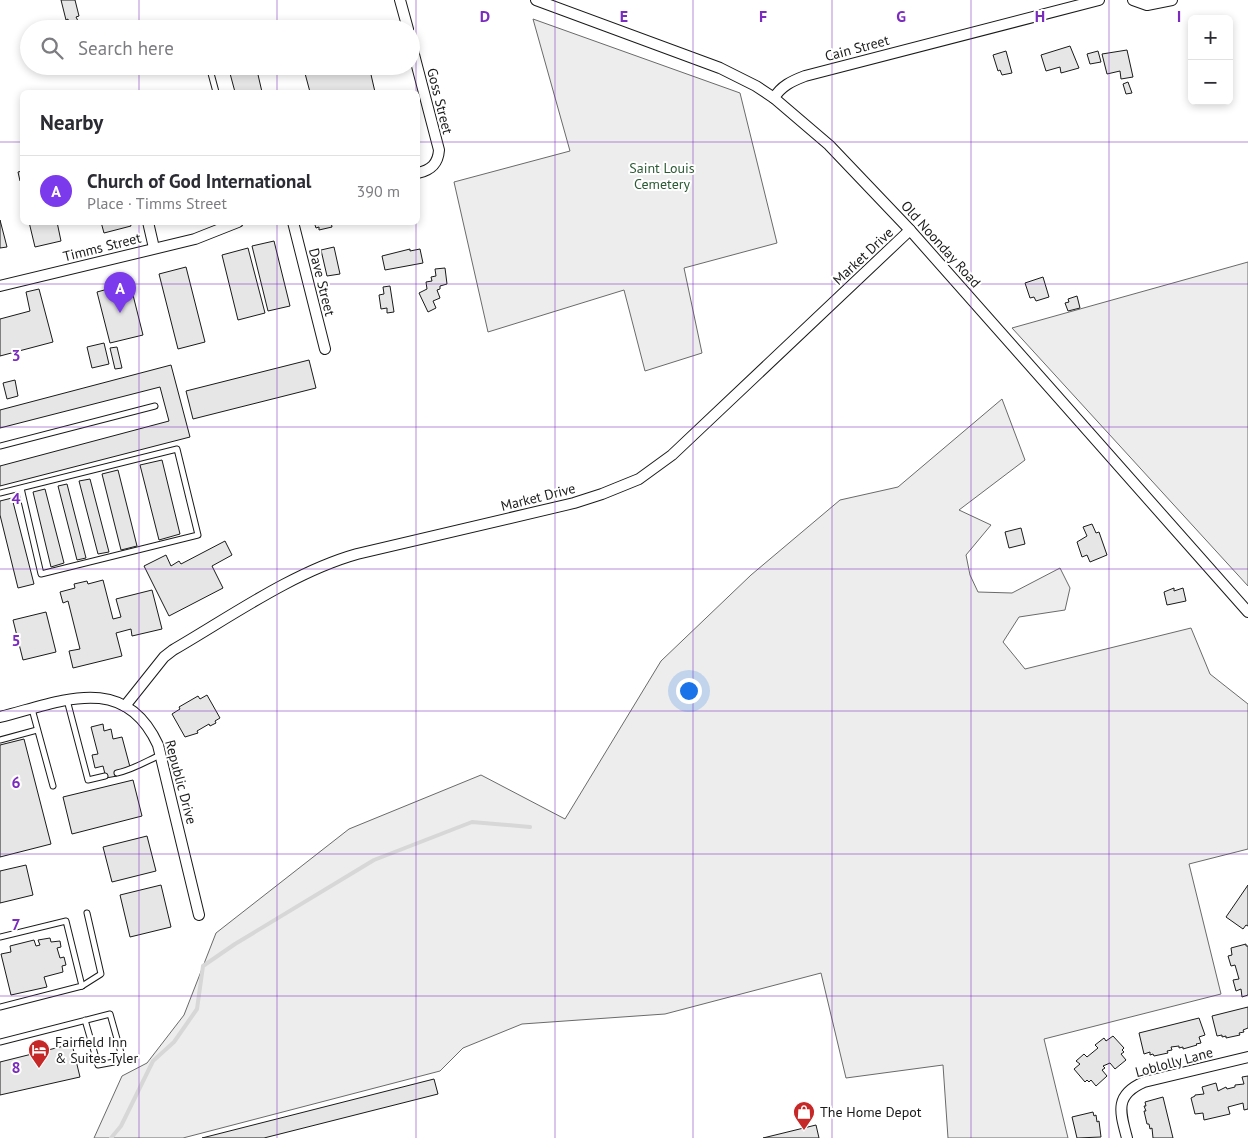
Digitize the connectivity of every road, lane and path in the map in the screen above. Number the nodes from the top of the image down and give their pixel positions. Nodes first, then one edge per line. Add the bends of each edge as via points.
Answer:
1 (400, 0) edge
2 (536, 0) edge
3 (1099, 0) edge
4 (1133, 0) edge
5 (1172, 0) edge
6 (406, 20) edge
7 (211, 75) edge
8 (419, 75) edge
9 (215, 90) edge
10 (774, 98) junction
11 (420, 173) edge
12 (149, 225) edge
13 (230, 225) edge
14 (294, 225) edge
15 (910, 230) junction
16 (154, 248) junction
17 (0, 286) edge
18 (325, 349) dead end
19 (155, 406) dead end
20 (0, 446) edge
21 (21, 488) junction
22 (0, 493) edge
23 (1248, 612) edge
24 (67, 700) junction
25 (125, 706) junction
26 (32, 709) junction
27 (0, 717) edge
28 (37, 730) junction
29 (0, 740) edge
30 (161, 755) junction
31 (117, 773) dead end
32 (105, 776) dead end
33 (52, 786) dead end
34 (87, 913) dead end
35 (199, 915) dead end
36 (0, 936) edge
37 (82, 986) junction
38 (0, 1007) edge
39 (85, 1020) junction
40 (0, 1042) edge
41 (1248, 1057) edge
42 (1127, 1138) edge

1 - 6 street
2 - 10 street, Old Noonday Road via 720,68
3 - 10 street, Cain Street via 805,76 790,81
4 - 5 street via 1147,5
7 - 9 lane
8 - 11 street, Goss Street via 439,150 434,165
10 - 15 street, Old Noonday Road via 829,145
12 - 16 street
13 - 16 street, Timms Street
14 - 18 street, Dave Street
15 - 23 street, Old Noonday Road
15 - 25 street, Market Drive via 672,455 640,479 574,503 357,554 322,566 172,650
16 - 17 street, Timms Street
19 - 20 lane
21 - 21 lane via 177,449 198,535 41,574
21 - 22 lane
24 - 25 street, Republic Drive via 95,697
24 - 26 street, Republic Drive
24 - 32 lane via 88,780
25 - 30 street, Republic Drive via 149,726
26 - 27 street, Republic Drive
26 - 28 lane
28 - 29 lane
28 - 33 lane
30 - 31 lane via 132,770
30 - 35 street, Republic Drive
34 - 37 lane via 101,974
36 - 37 lane via 66,921
37 - 38 lane
39 - 39 lane via 110,1014 120,1053 114,1062 98,1066
39 - 40 lane
41 - 42 street, Loblolly Lane via 1135,1086 1124,1096 1121,1106

